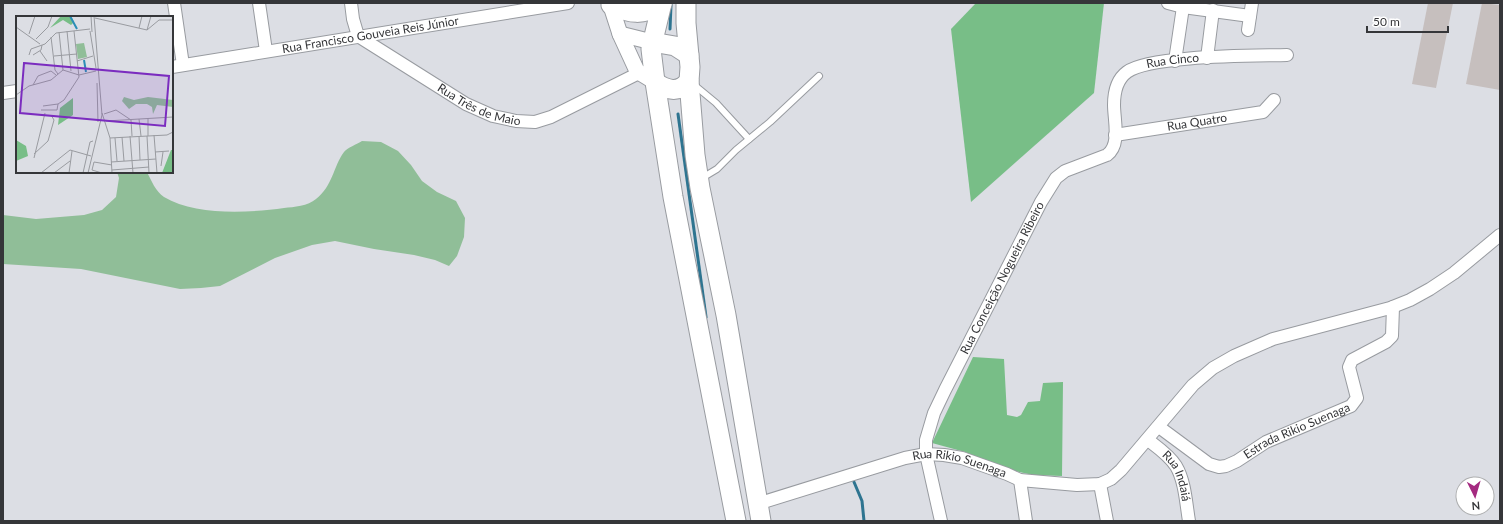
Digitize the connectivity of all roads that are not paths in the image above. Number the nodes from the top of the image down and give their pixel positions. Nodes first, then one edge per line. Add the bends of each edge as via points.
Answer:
1 (174, 3) edge
2 (259, 3) edge
3 (350, 3) edge
4 (568, 3) edge
5 (686, 3) edge
6 (1168, 3) edge
7 (1252, 3) edge
8 (611, 4) edge
9 (662, 4) edge
10 (1183, 7) junction
11 (1213, 10) junction
12 (1250, 16) junction
13 (1248, 30) dead end
14 (620, 34) junction
15 (358, 36) junction
16 (652, 42) junction
17 (266, 51) junction
18 (689, 55) junction
19 (1287, 55) dead end
20 (1207, 58) junction
21 (1175, 60) junction
22 (177, 66) edge
23 (820, 76) dead end
24 (647, 78) junction
25 (689, 81) junction
26 (16, 91) edge
27 (3, 93) edge
28 (1274, 100) dead end
29 (1115, 135) junction
30 (749, 139) junction
31 (699, 180) junction
32 (1500, 235) edge
33 (1392, 307) junction
34 (694, 309) junction
35 (731, 349) junction
36 (1159, 427) junction
37 (1148, 440) junction
38 (926, 454) junction
39 (1020, 480) junction
40 (1100, 484) junction
41 (759, 513) edge
42 (736, 521) edge
43 (941, 521) edge
44 (1026, 521) edge
45 (1107, 521) edge
46 (1189, 521) edge

1 - 22 street
2 - 17 street
3 - 15 street
4 - 15 street, Rua Francisco Gouveia Reis Júnior
5 - 18 main road
6 - 10 street
7 - 12 street
8 - 9 main road via 641,14
8 - 14 street
9 - 16 main road
10 - 11 street
10 - 21 street
11 - 12 street
11 - 20 street
12 - 13 street
14 - 16 street
14 - 24 street
15 - 17 street, Rua Francisco Gouveia Reis Júnior
15 - 24 street, Rua Três de Maio via 466,104 493,116 516,121 535,122 551,117
16 - 18 main road via 675,46
16 - 24 main road
17 - 22 street, Rua Francisco Gouveia Reis Júnior
18 - 25 main road
19 - 20 street, Rua Cinco
20 - 21 street, Rua Cinco
21 - 29 street, Rua Cinco via 1143,65 1127,72 1114,93
23 - 30 lane
24 - 25 main road via 673,90 685,86
24 - 34 main road
25 - 30 lane via 716,102
25 - 31 main road
26 - 27 street
28 - 29 street, Rua Quatro via 1263,112
29 - 38 street, Rua Conceição Nogueira Ribeiro via 1111,152 1065,171 1056,178 1041,202 945,390 928,429
30 - 31 lane via 717,169
31 - 35 main road
32 - 33 street via 1430,289
33 - 36 street via 1273,339 1234,356 1213,368 1193,385
33 - 36 street, Estrada Rikio Suenaga via 1392,336 1386,342 1352,360 1349,367 1356,398 1350,406 1266,442 1237,461 1219,467 1209,464
34 - 35 main road via 704,299 712,302
34 - 42 main road
35 - 41 main road
36 - 37 street
37 - 40 street, Rua Rikio Suenaga via 1121,470
37 - 46 street, Rua Indaiá via 1176,466 1181,478
38 - 39 street, Rua Rikio Suenaga via 962,458
38 - 41 street, Rua Rikio Suenaga via 905,458
38 - 43 street
39 - 40 street, Rua Rikio Suenaga via 1077,486
39 - 44 street
40 - 45 street

